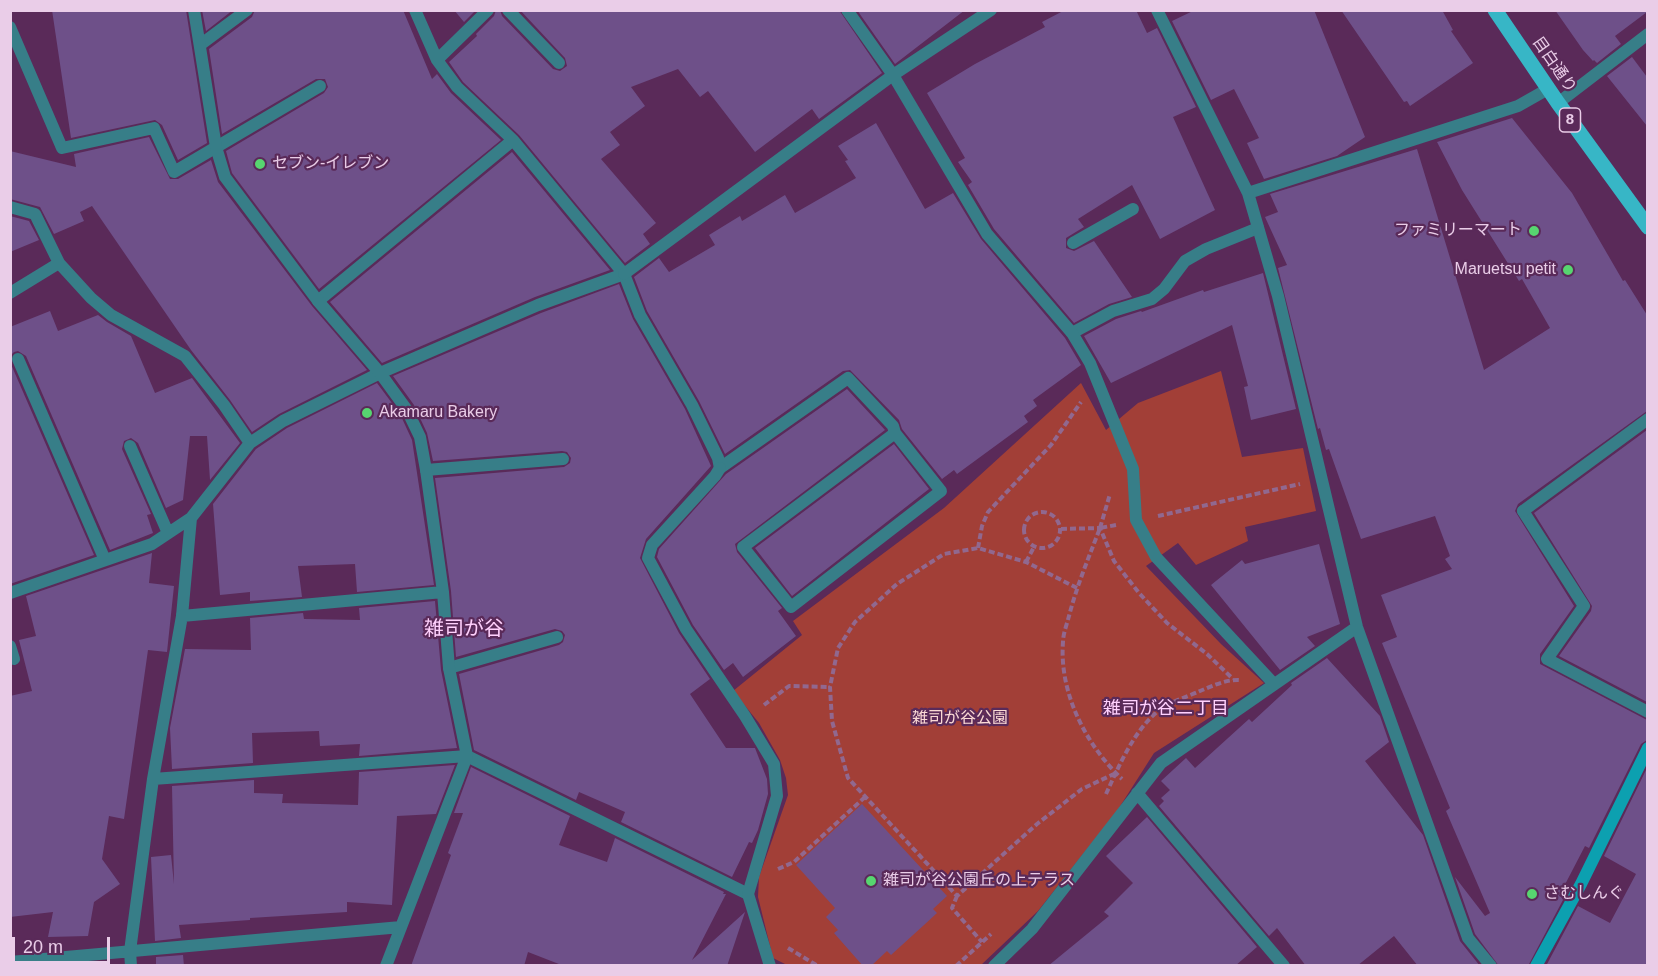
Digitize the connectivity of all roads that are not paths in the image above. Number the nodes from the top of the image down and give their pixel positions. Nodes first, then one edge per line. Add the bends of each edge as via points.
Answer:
1 (194, 10) edge
2 (248, 10) edge
3 (416, 10) edge
4 (488, 10) edge
5 (508, 10) edge
6 (847, 10) edge
7 (991, 10) edge
8 (1157, 10) edge
9 (1495, 10) edge
10 (10, 27) edge
11 (1647, 34) edge
12 (200, 45) junction
13 (437, 60) junction
14 (559, 63) dead end
15 (893, 75) junction
16 (320, 86) dead end
17 (1548, 89) junction
18 (1558, 103) junction
19 (513, 140) junction
20 (216, 147) junction
21 (1248, 193) junction
22 (10, 207) edge
23 (1133, 209) dead end
24 (1647, 227) edge
25 (1258, 228) junction
26 (1073, 243) dead end
27 (59, 263) junction
28 (624, 274) junction
29 (10, 292) edge
30 (318, 301) junction
31 (1072, 333) junction
32 (18, 359) dead end
33 (380, 374) junction
34 (1647, 419) edge
35 (895, 433) junction
36 (249, 443) junction
37 (130, 446) dead end
38 (563, 459) dead end
39 (720, 468) junction
40 (426, 470) junction
41 (190, 518) junction
42 (168, 533) junction
43 (105, 560) junction
44 (443, 592) junction
45 (10, 593) edge
46 (182, 616) junction
47 (1357, 627) junction
48 (557, 637) dead end
49 (10, 646) edge
50 (14, 659) dead end
51 (449, 668) junction
52 (1274, 684) junction
53 (1647, 712) edge
54 (1647, 748) edge
55 (468, 756) junction
56 (153, 779) junction
57 (1137, 793) junction
58 (748, 894) junction
59 (401, 927) junction
60 (130, 951) junction
61 (10, 962) edge
62 (996, 963) edge
63 (131, 966) edge
64 (387, 966) edge
65 (771, 966) edge
66 (1284, 966) edge
67 (1491, 966) edge
68 (1536, 966) edge

1 - 12 street
2 - 12 street
3 - 13 street
4 - 13 street
5 - 14 street
6 - 15 street
7 - 15 street
8 - 21 street
9 - 17 main road, 目白通り / 8
10 - 20 street via 62,148 154,128 174,172
11 - 18 street
12 - 20 street
13 - 19 street via 457,87
15 - 28 street
15 - 31 street via 987,234
16 - 20 street
17 - 18 main road, 目白通り / 8
17 - 21 street via 1518,106
18 - 24 main road, 目白通り / 8
19 - 28 street
19 - 30 street
20 - 30 street via 225,177
21 - 25 street
22 - 27 street via 35,214
23 - 26 street
25 - 31 street via 1185,261 1152,299 1113,311
25 - 47 street via 1278,296
27 - 29 street
27 - 36 street via 111,315 185,356
28 - 33 street via 538,305
28 - 39 street via 640,315 692,405
30 - 33 street
31 - 52 street via 1090,363 1133,469 1136,520 1156,557
32 - 43 street
33 - 36 street via 283,421
33 - 40 street via 407,410 420,437
34 - 53 street via 1523,511 1584,606 1547,658
35 - 35 street via 743,547 791,608 941,491
35 - 39 street via 893,426 848,378
36 - 41 street
37 - 42 street
38 - 40 street
39 - 58 street via 652,545 648,558 686,629 774,764 777,796
40 - 44 street
41 - 42 street
41 - 46 street
42 - 43 street via 152,544
43 - 45 street
44 - 46 street
44 - 51 street
46 - 56 street
47 - 52 street
47 - 67 street via 1468,938
48 - 51 street
49 - 50 street
51 - 55 street
52 - 57 street via 1161,763
54 - 68 street
55 - 56 street
55 - 58 street
55 - 59 street
56 - 60 street
57 - 62 street via 1032,929
57 - 66 street
58 - 65 street
59 - 60 street
59 - 64 street
60 - 61 street
60 - 63 street

